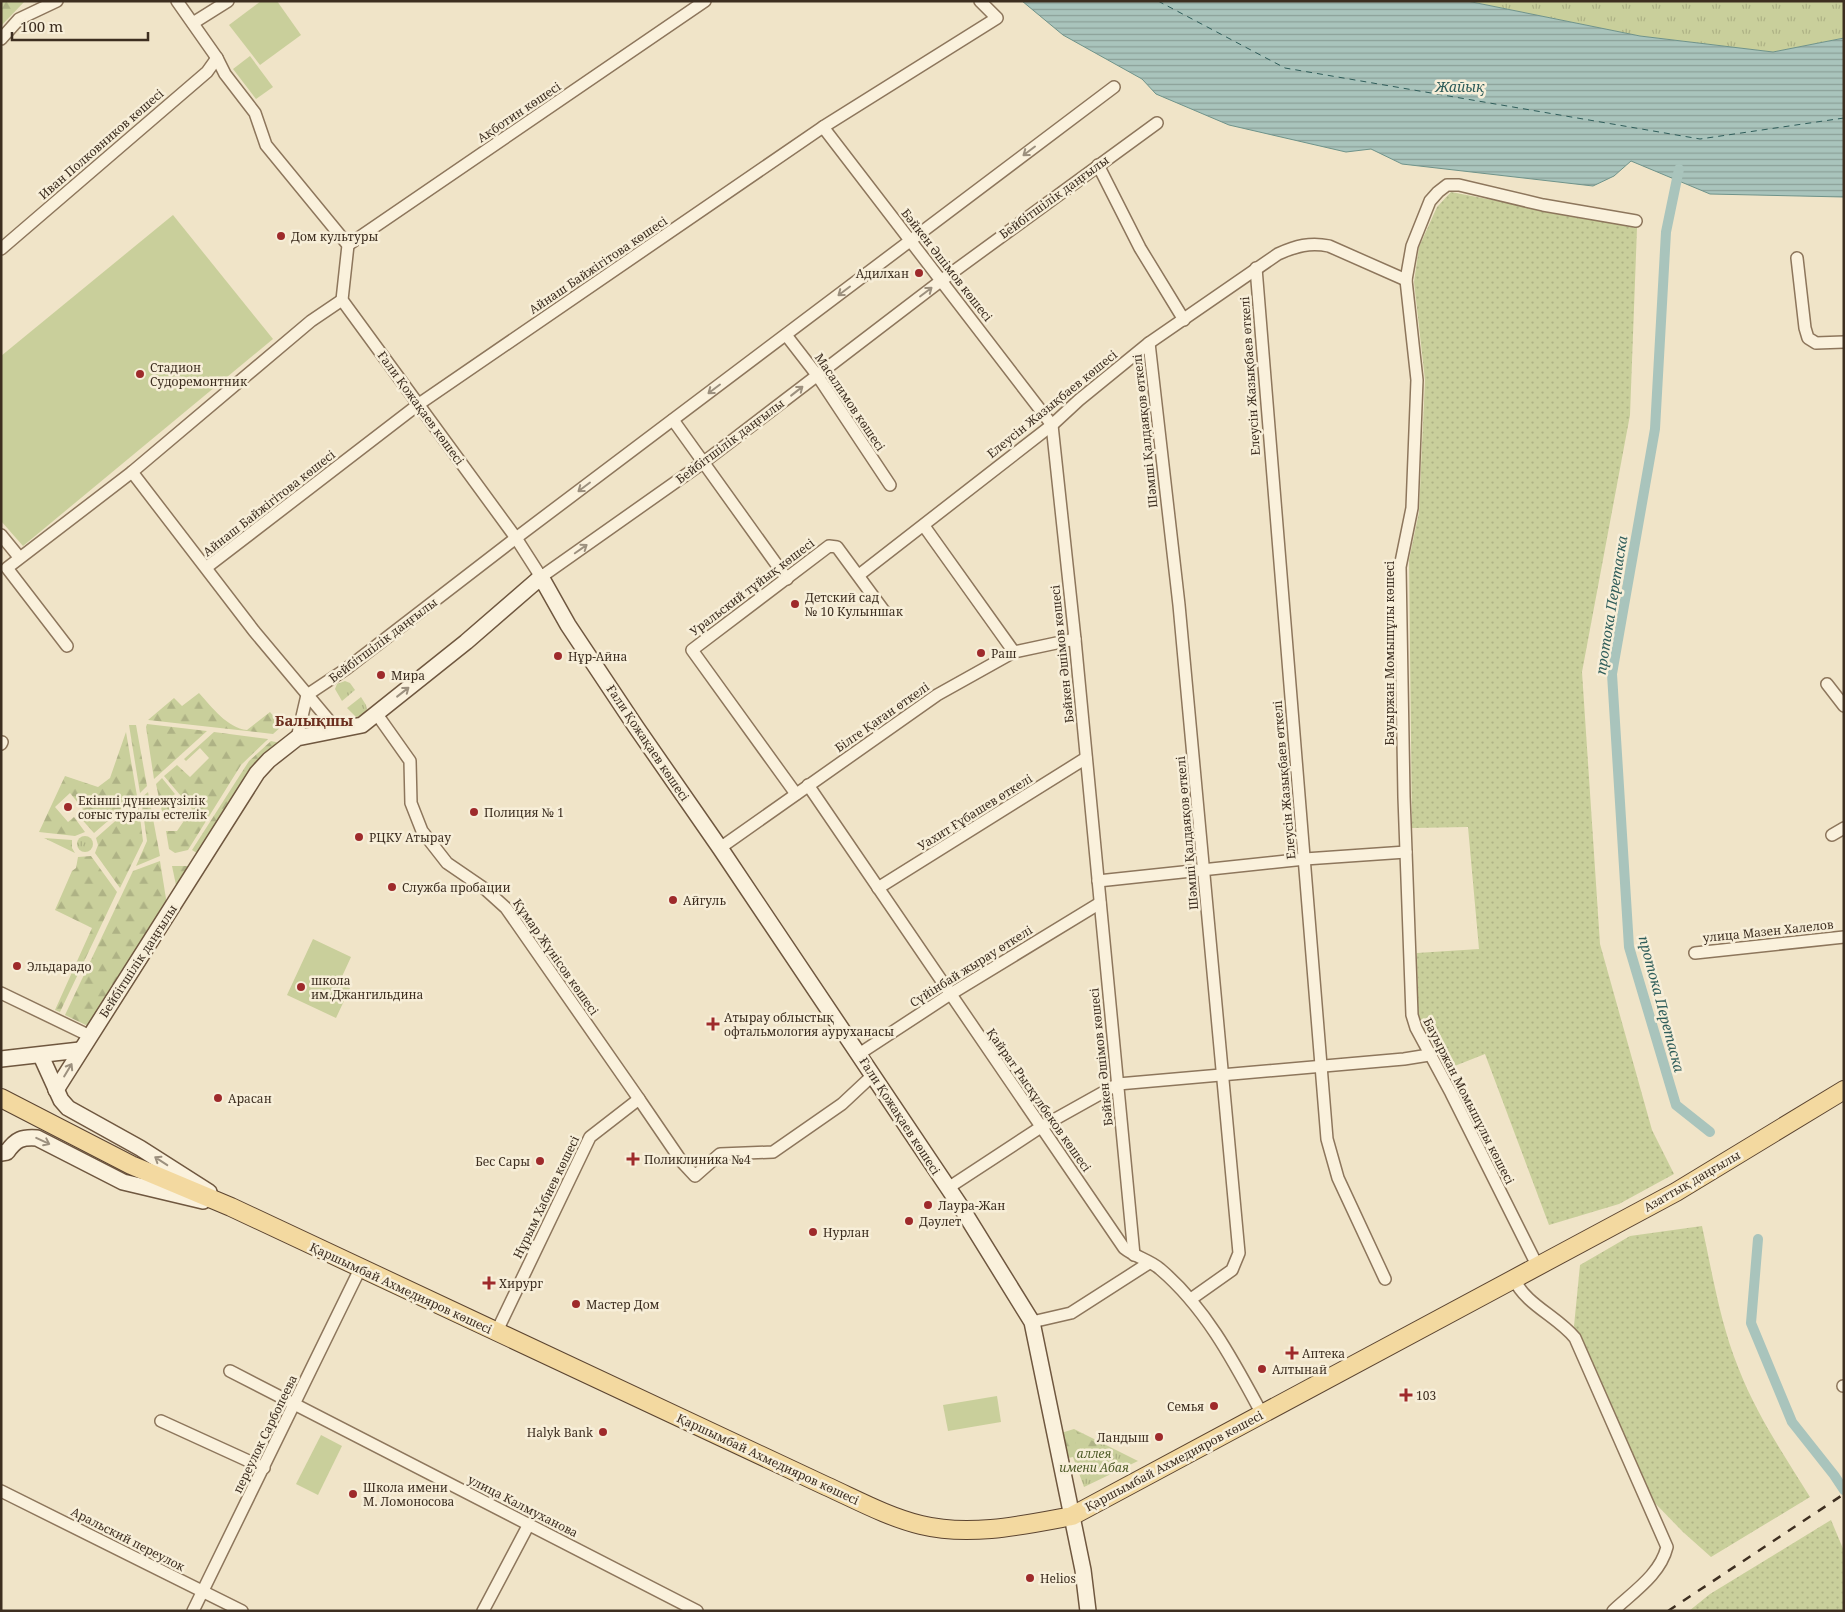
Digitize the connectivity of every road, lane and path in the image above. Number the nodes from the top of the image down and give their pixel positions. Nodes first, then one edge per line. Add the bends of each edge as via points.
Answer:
1 (57, 1) edge
2 (177, 1) edge
3 (228, 1) edge
4 (705, 1) edge
5 (980, 1) edge
6 (193, 23) junction
7 (1, 39) edge
8 (217, 58) junction
9 (1114, 87) dead end
10 (1156, 123) dead end
11 (823, 127) junction
12 (1098, 165) junction
13 (1636, 221) dead end
14 (910, 242) junction
15 (348, 245) junction
16 (1, 249) edge
17 (1797, 258) dead end
18 (1256, 268) junction
19 (942, 280) junction
20 (1406, 280) junction
21 (342, 300) junction
22 (1184, 320) junction
23 (786, 335) junction
24 (1844, 342) edge
25 (1149, 343) junction
26 (817, 376) junction
27 (419, 404) junction
28 (673, 420) junction
29 (1052, 425) junction
30 (704, 462) junction
31 (132, 472) junction
32 (890, 485) dead end
33 (924, 526) junction
34 (1, 535) edge
35 (516, 538) junction
36 (19, 557) junction
37 (207, 567) junction
38 (859, 576) junction
39 (541, 577) junction
40 (786, 579) junction
41 (884, 611) dead end
42 (1075, 639) junction
43 (67, 646) dead end
44 (1014, 652) junction
45 (1827, 684) dead end
46 (307, 695) junction
47 (1844, 706) edge
48 (376, 713) junction
49 (337, 730) junction
50 (297, 738) junction
51 (1086, 758) junction
52 (808, 785) junction
53 (796, 794) junction
54 (1844, 828) edge
55 (1832, 836) dead end
56 (720, 848) junction
57 (1406, 852) junction
58 (1304, 859) junction
59 (1205, 871) junction
60 (1098, 882) junction
61 (878, 888) junction
62 (1100, 903) junction
63 (1844, 937) edge
64 (1695, 953) dead end
65 (1, 993) edge
66 (950, 994) junction
67 (90, 1036) junction
68 (80, 1050) junction
69 (859, 1054) junction
70 (1429, 1055) junction
71 (41, 1056) junction
72 (1, 1059) edge
73 (1320, 1066) junction
74 (1223, 1075) junction
75 (873, 1076) junction
76 (1118, 1084) junction
77 (56, 1090) junction
78 (1844, 1090) edge
79 (1, 1098) edge
80 (639, 1099) junction
81 (1041, 1127) junction
82 (1, 1153) edge
83 (948, 1188) junction
84 (231, 1207) junction
85 (1134, 1255) junction
86 (1148, 1263) junction
87 (1538, 1267) junction
88 (360, 1269) junction
89 (1384, 1279) dead end
90 (1514, 1280) junction
91 (1191, 1299) junction
92 (1032, 1322) junction
93 (496, 1333) junction
94 (230, 1371) dead end
95 (295, 1404) junction
96 (1262, 1414) junction
97 (161, 1421) dead end
98 (264, 1468) junction
99 (1, 1491) edge
100 (1072, 1516) junction
101 (529, 1524) junction
102 (202, 1592) junction
103 (192, 1611) edge
104 (242, 1611) edge
105 (483, 1611) edge
106 (698, 1611) edge
107 (1088, 1611) edge
108 (1613, 1611) edge

1 - 7 street via 19,19
2 - 6 street
3 - 6 street
4 - 15 street, Ақботин көшесі
5 - 11 street, Айнаш Байжігітова көшесі via 997,18
6 - 8 street
8 - 15 street via 257,118 266,144
8 - 16 street, Иван Полковников көшесі via 206,72
9 -> 14 street, Бейбітшілік даңғылы
10 - 12 street, Бейбітшілік даңғылы
11 - 14 street, Бәйкен Әшімов көшесі
11 - 27 street, Айнаш Байжігітова көшесі
12 - 19 street, Бейбітшілік даңғылы
12 - 22 street via 1140,248
13 - 20 street, Бауыржан Момышұлы көшесі via 1447,185 1430,201 1412,246
14 - 19 street, Бәйкен Әшімов көшесі
14 -> 23 street, Бейбітшілік даңғылы
15 - 21 street
17 - 24 street via 1808,338 1816,343
18 - 20 street, Елеусін Жазықбаев көшесі via 1290,248 1316,244 1329,246
18 - 22 street, Елеусін Жазықбаев көшесі
18 - 58 street, Елеусін Жазықбаев өткелі
26 -> 19 street, Бейбітшілік даңғылы
19 - 29 street, Бәйкен Әшімов көшесі
20 - 57 street, Бауыржан Момышұлы көшесі via 1417,380 1412,508 1400,567
21 - 27 street, Ғали Қожақаев көшесі
21 - 31 street via 311,321
22 - 25 street, Елеусін Жазықбаев көшесі
23 - 26 street, Масалимов көшесі
23 -> 28 street, Бейбітшілік даңғылы
25 - 29 street, Елеусін Жазықбаев көшесі
25 - 59 street, Шәмші Қалдаяқов өткелі
30 -> 26 street, Бейбітшілік даңғылы
26 - 32 street, Масалимов көшесі
27 - 35 street, Ғали Қожақаев көшесі
27 - 37 street, Айнаш Байжігітова көшесі
28 - 30 street
28 -> 35 street, Бейбітшілік даңғылы
29 - 33 street, Елеусін Жазықбаев көшесі
29 - 42 street, Бәйкен Әшімов көшесі
39 -> 30 street, Бейбітшілік даңғылы
30 - 40 street
31 - 36 street
31 - 37 street, Айнаш Байжігітова көшесі
33 - 38 street, Елеусін Жазықбаев көшесі
33 - 44 street
34 - 36 street
35 - 39 street, Ғали Қожақаев көшесі
35 - 46 street, Бейбітшілік даңғылы via 346,670
36 - 43 street via 7,568
37 - 46 street, Айнаш Байжігітова көшесі
38 - 40 street, Уральский тұйық көшесі via 833,545
38 - 41 street, Уральский тұйық көшесі
48 -> 39 street, Бейбітшілік даңғылы via 459,648
39 - 56 street, Ғали Қожақаев көшесі via 568,625
40 - 53 street, Уральский тұйық көшесі via 692,650
42 - 44 street, Білге Қаған өткелі
42 - 51 street, Бәйкен Әшімов көшесі
44 - 52 street, Білге Қаған өткелі via 937,695
45 - 47 street
46 - 49 street, Айнаш Байжігітова көшесі
46 - 50 street
48 - 49 street, Бейбітшілік даңғылы via 362,725
48 - 80 street, Құмар Жүнісов көшесі via 410,761 411,803 422,831 448,862 506,908
49 - 50 street, Бейбітшілік даңғылы
50 - 67 street, Бейбітшілік даңғылы via 257,773
51 - 60 street, Бәйкен Әшімов көшесі
51 - 61 street, Уахит Ғұбашев өткелі
52 - 53 street, Білге Қаған өткелі
52 - 61 street, Қайрат Рысқұлбеков көшесі
53 - 56 street, Білге Қаған өткелі
54 - 55 street
56 - 69 street, Ғали Қожақаев көшесі
57 - 58 street
57 - 70 street, Бауыржан Момышұлы көшесі via 1412,1015
58 - 59 street
58 - 73 street, Елеусін Жазықбаев өткелі
59 - 60 street
59 - 74 street, Шәмші Қалдаяқов өткелі
60 - 62 street, Бәйкен Әшімов көшесі
61 - 66 street, Қайрат Рысқұлбеков көшесі
62 - 66 street, Сүйінбай жырау өткелі
62 - 76 street, Бәйкен Әшімов көшесі
63 - 64 street, улица Мазен Халелов
65 - 67 street
66 - 69 street, Сүйінбай жырау өткелі
66 - 81 street, Қайрат Рысқұлбеков көшесі
67 - 68 street, Бейбітшілік даңғылы
68 - 71 street
77 -> 68 street, Бейбітшілік даңғылы
69 - 75 street, Ғали Қожақаев көшесі
70 - 73 street
70 - 87 street, Бауыржан Момышұлы көшесі
71 - 72 street
71 - 77 street
73 - 74 street
73 - 89 street, Елеусін Жазықбаев өткелі via 1327,1139 1338,1178
74 - 76 street
74 - 91 street, Шәмші Қалдаяқов өткелі via 1239,1253 1232,1270
75 - 80 street via 842,1104 773,1152 720,1154 694,1176
75 - 83 street, Ғали Қожақаев көшесі
76 - 81 street
76 - 85 street, Бәйкен Әшімов көшесі
84 -> 77 street via 155,1157 68,1108
78 - 87 main road, Азаттық даңғылы via 1676,1192
79 - 84 main road, Қаршымбай Ахмедияров көшесі via 131,1165
80 - 93 street, Нұрым Хабиев көшесі via 590,1137
81 - 83 street
81 - 85 street, Қайрат Рысқұлбеков көшесі via 1124,1248
82 -> 84 street via 8,1152 15,1142 24,1137 37,1138 123,1182
83 - 92 street, Ғали Қожақаев көшесі
84 - 88 main road, Қаршымбай Ахмедияров көшесі
85 - 86 street, Қайрат Рысқұлбеков көшесі
86 - 91 street, Қайрат Рысқұлбеков көшесі via 1161,1270
86 - 92 street via 1071,1313
87 - 90 main road, Қаршымбай Ахмедияров көшесі
88 - 93 main road, Қаршымбай Ахмедияров көшесі
88 - 95 street, переулок Сарбопеева
90 - 96 main road, Қаршымбай Ахмедияров көшесі
90 - 108 street via 1521,1293 1564,1325 1575,1338 1667,1547 1664,1560 1655,1572
91 - 96 street, Қайрат Рысқұлбеков көшесі via 1232,1358
92 - 100 street, Ғали Қожақаев көшесі
93 - 100 main road, Қаршымбай Ахмедияров көшесі via 826,1486 922,1525 958,1530 1018,1526
94 - 95 street, улица Калмуханова
95 - 98 street, переулок Сарбопеева
95 - 101 street, улица Калмуханова
96 - 100 main road, Қаршымбай Ахмедияров көшесі
97 - 98 street
98 - 102 street, переулок Сарбопеева
99 - 102 street, Аральский переулок
100 - 107 street, Ғали Қожақаев көшесі
101 - 105 street
101 - 106 street, улица Калмуханова
102 - 103 street, переулок Сарбопеева
102 - 104 street, Аральский переулок

